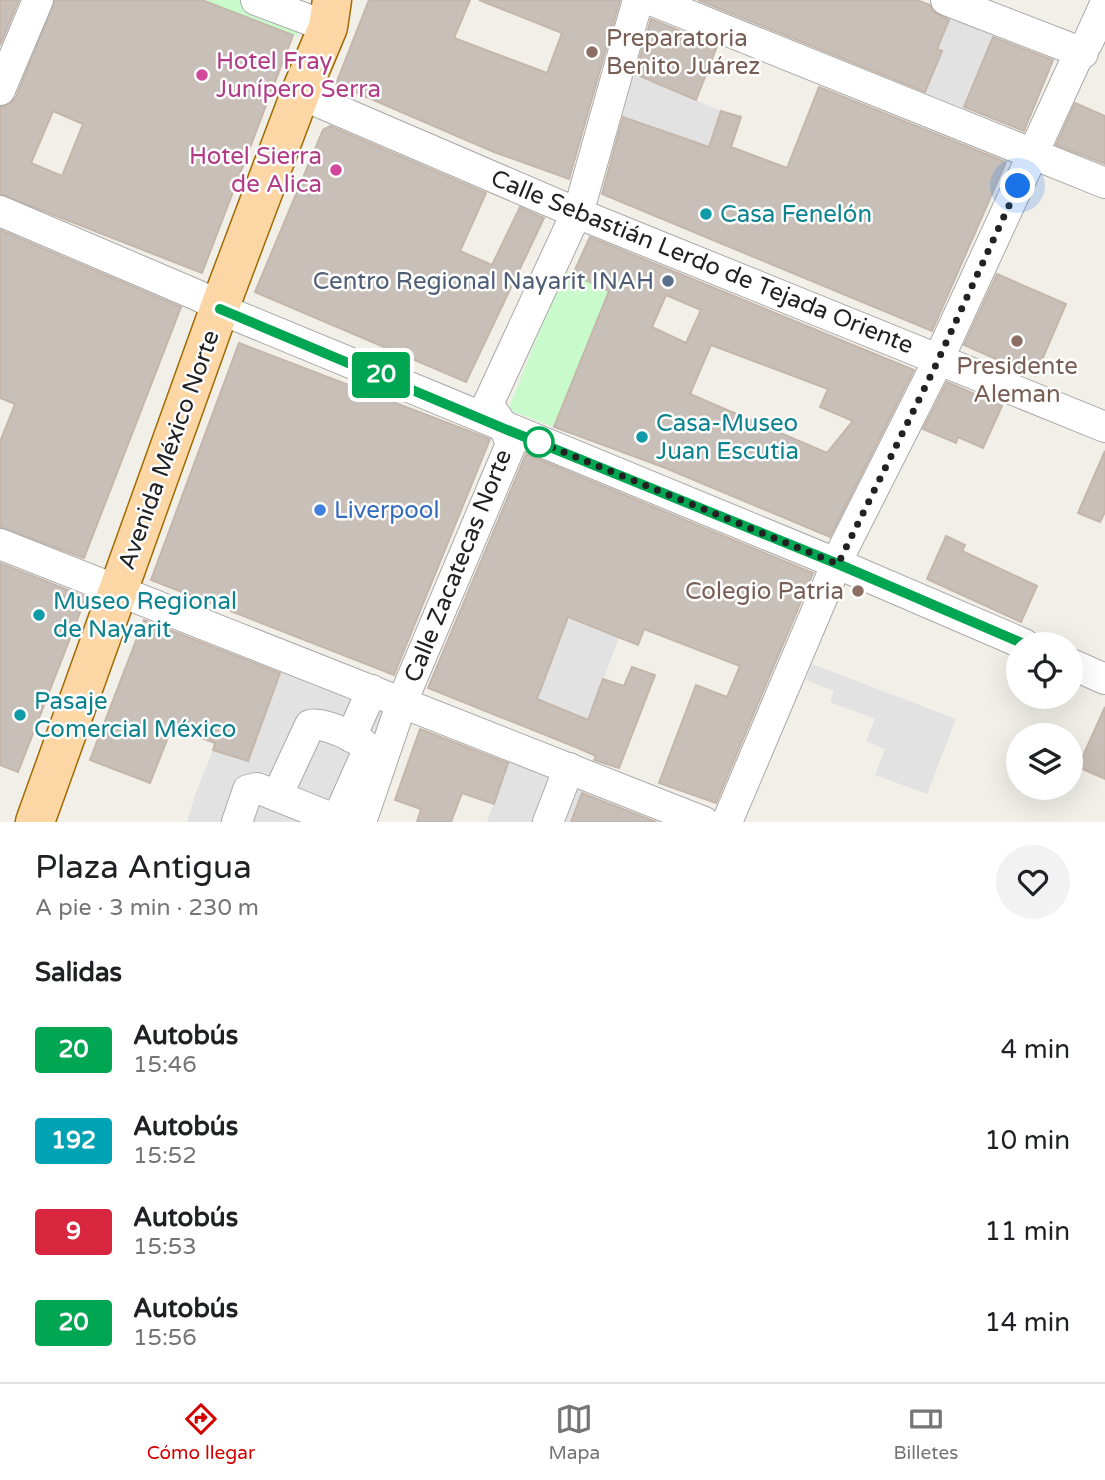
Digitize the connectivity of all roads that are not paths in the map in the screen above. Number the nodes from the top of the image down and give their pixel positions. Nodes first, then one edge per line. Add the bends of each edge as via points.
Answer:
1 (38, 0) edge
2 (256, 0) edge
3 (638, 0) edge
4 (651, 0) edge
5 (946, 0) edge
6 (1105, 4) edge
7 (330, 14) edge
8 (1083, 53) junction
9 (0, 90) edge
10 (300, 94) junction
11 (1033, 155) junction
12 (1105, 183) edge
13 (0, 211) edge
14 (577, 213) junction
15 (220, 309) junction
16 (938, 358) junction
17 (1105, 427) edge
18 (505, 429) junction
19 (0, 544) edge
20 (838, 564) junction
21 (118, 590) junction
22 (1006, 636) edge
23 (1083, 669) edge
24 (1105, 679) edge
25 (372, 690) junction
26 (402, 702) junction
27 (351, 737) junction
28 (569, 768) junction
29 (277, 796) junction
30 (345, 821) edge
31 (35, 822) edge
32 (237, 822) edge
33 (548, 822) edge
34 (704, 822) edge
35 (727, 822) edge

1 - 9 street
2 - 7 street
3 - 14 street, Calle Zacatecas Norte
4 - 11 street
5 - 8 street
6 - 8 street
7 - 10 main road, Avenida México Norte
8 - 11 street
10 - 14 street, Calle Sebastián Lerdo de Tejada Oriente
10 - 15 main road, Avenida México Norte
11 - 12 street
11 - 16 street
13 - 15 street
14 - 16 street, Calle Sebastián Lerdo de Tejada Oriente
14 - 18 street, Calle Zacatecas Norte via 488,404
15 - 18 street
15 - 21 main road, Avenida México Norte
16 - 17 street, Calle Sebastián Lerdo de Tejada Oriente
16 - 20 street
18 - 20 street
18 - 26 street, Calle Zacatecas Norte via 511,444
19 - 21 street
20 - 22 street
20 - 35 street
21 - 25 street
21 - 31 main road, Avenida México Norte
23 - 24 street
25 - 26 street
25 - 27 street
26 - 28 street
26 - 30 street, Calle Zacatecas Norte
27 - 29 street via 318,723 310,725
27 - 30 street via 364,742 368,750
28 - 33 street
28 - 34 street
29 - 30 street
29 - 32 street via 257,788 248,790

